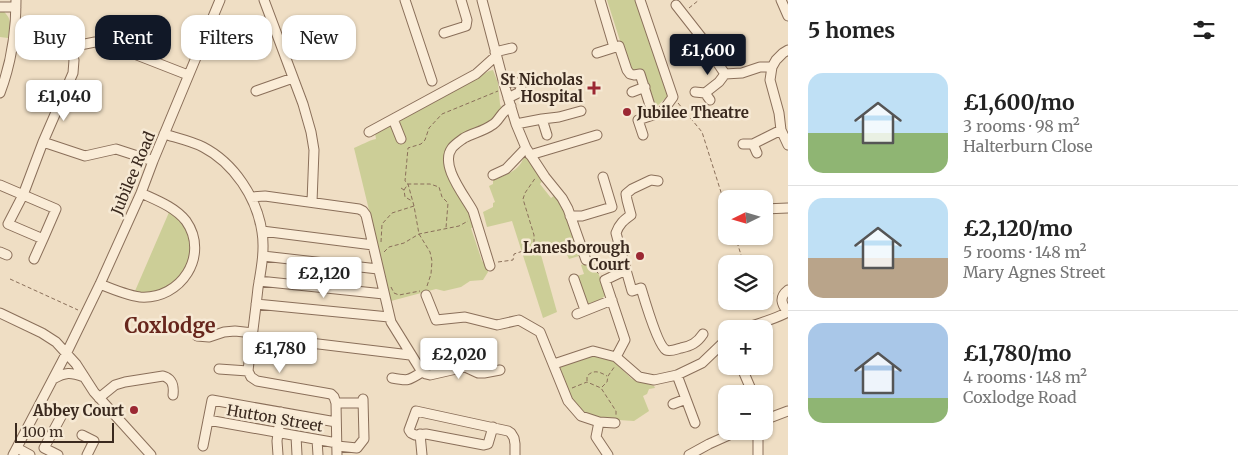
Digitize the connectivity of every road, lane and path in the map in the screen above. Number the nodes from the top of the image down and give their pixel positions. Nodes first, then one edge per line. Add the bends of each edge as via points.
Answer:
1 (220, 0) edge
2 (264, 0) edge
3 (405, 0) edge
4 (461, 0) edge
5 (482, 0) edge
6 (600, 0) edge
7 (640, 0) edge
8 (699, 0) edge
9 (781, 0) edge
10 (16, 3) edge
11 (676, 5) dead end
12 (0, 7) edge
13 (683, 14) junction
14 (788, 16) edge
15 (444, 33) dead end
16 (14, 37) joint
17 (85, 44) edge
18 (614, 47) junction
19 (512, 48) dead end
20 (788, 50) edge
21 (597, 53) dead end
22 (496, 54) junction
23 (74, 60) edge
24 (772, 67) junction
25 (726, 74) junction
26 (188, 75) junction
27 (292, 78) junction
28 (432, 81) dead end
29 (505, 86) junction
30 (645, 87) junction
31 (256, 91) dead end
32 (632, 92) dead end
33 (0, 93) edge
34 (703, 95) dead end
35 (673, 97) junction
36 (510, 102) junction
37 (581, 111) dead end
38 (653, 115) junction
39 (393, 119) junction
40 (542, 119) junction
41 (516, 124) junction
42 (780, 130) junction
43 (369, 132) dead end
44 (164, 134) junction
45 (547, 135) dead end
46 (597, 135) dead end
47 (643, 135) dead end
48 (401, 139) dead end
49 (43, 142) junction
50 (743, 144) dead end
51 (788, 145) edge
52 (528, 151) junction
53 (153, 160) junction
54 (540, 170) junction
55 (493, 175) dead end
56 (603, 177) dead end
57 (658, 181) dead end
58 (408, 184) junction
59 (0, 185) edge
60 (401, 188) dead end
61 (404, 190) junction
62 (720, 190) edge
63 (140, 193) junction
64 (23, 195) junction
65 (251, 197) junction
66 (312, 202) junction
67 (412, 202) junction
68 (414, 206) junction
69 (788, 208) edge
70 (773, 209) edge
71 (570, 216) junction
72 (474, 218) junction
73 (446, 229) junction
74 (262, 232) junction
75 (419, 234) junction
76 (43, 239) junction
77 (373, 245) junction
78 (263, 256) junction
79 (34, 259) dead end
80 (586, 260) joint
81 (489, 265) joint
82 (378, 269) junction
83 (626, 270) junction
84 (10, 279) dead end
85 (574, 280) dead end
86 (604, 280) junction
87 (259, 282) junction
88 (390, 282) dead end
89 (100, 284) junction
90 (384, 294) junction
91 (785, 294) edge
92 (426, 295) dead end
93 (612, 300) junction
94 (256, 304) junction
95 (0, 312) edge
96 (788, 312) edge
97 (86, 314) junction
98 (389, 317) junction
99 (773, 320) edge
100 (252, 334) junction
101 (703, 334) dead end
102 (197, 336) dead end
103 (718, 348) edge
104 (66, 354) junction
105 (410, 355) junction
106 (618, 359) junction
107 (554, 364) junction
108 (219, 369) dead end
109 (500, 370) dead end
110 (248, 371) junction
111 (422, 372) junction
112 (676, 375) junction
113 (608, 376) junction
114 (84, 377) junction
115 (392, 378) dead end
116 (53, 379) junction
117 (587, 382) junction
118 (602, 388) junction
119 (564, 391) junction
120 (173, 395) dead end
121 (99, 398) junction
122 (686, 399) junction
123 (335, 400) junction
124 (673, 404) dead end
125 (788, 411) edge
126 (281, 412) junction
127 (63, 413) dead end
128 (773, 417) edge
129 (208, 420) junction
130 (336, 422) junction
131 (599, 422) junction
132 (615, 423) joint
133 (695, 423) dead end
134 (493, 427) junction
135 (278, 432) junction
136 (420, 434) junction
137 (82, 435) dead end
138 (296, 436) junction
139 (317, 440) junction
140 (718, 440) edge
141 (758, 440) edge
142 (203, 446) dead end
143 (337, 448) edge
144 (15, 451) edge
145 (30, 455) edge
146 (58, 455) edge
147 (87, 455) edge
148 (151, 455) edge
149 (278, 455) edge
150 (297, 455) edge
151 (318, 455) edge
152 (422, 455) edge
153 (515, 455) edge
154 (608, 455) edge
155 (689, 455) edge
156 (758, 455) edge

1 - 26 street, Jubilee Road
2 - 27 street
3 - 28 street
4 - 15 street via 466,26
5 - 22 street
6 - 18 street
7 - 35 street
8 - 13 path
9 - 14 street
10 - 12 street
10 - 16 street
11 - 13 street
13 - 25 street
16 - 33 street
17 - 26 street via 106,43
18 - 21 street
18 - 30 street via 619,46 627,70 630,74 640,74
19 - 22 street
20 - 24 street
22 - 29 street
22 - 39 street via 476,74
23 - 49 street via 73,73
24 - 25 street
24 - 42 street via 770,80
25 - 34 street
26 - 44 street, Jubilee Road
27 - 31 street
27 - 66 street via 307,117 314,150
29 - 36 street
29 - 36 street via 518,82 521,86 520,92
29 - 58 path via 442,114 429,128 425,140 408,148 405,181
30 - 32 street
30 - 38 street
35 - 38 street via 662,112
35 - 62 path via 702,132
36 - 41 street
36 - 72 street via 494,124 464,138 449,152 455,181
37 - 40 street
38 - 47 street via 638,120
39 - 43 street
39 - 48 street
40 - 41 street
40 - 45 street
41 - 52 street
42 - 50 street via 766,136 755,149
42 - 51 street
44 - 53 street, Jubilee Road
44 - 65 street via 215,154 237,176
46 - 52 street
49 - 53 street via 85,156 116,149
49 - 64 street
52 - 54 street
52 - 55 street
53 - 63 street, Jubilee Road
54 - 71 street via 562,198
54 - 81 path via 523,199 534,245 514,254 513,260
56 - 71 street via 612,206 582,216
57 - 83 street via 651,180 626,194 631,215 616,232
58 - 61 path
58 - 67 path
58 - 73 path via 439,187 448,203
59 - 64 street
60 - 61 path
61 - 67 path
63 - 89 street, Jubilee Road
63 - 89 street via 173,209 185,220 192,234 192,266 184,279 171,290 156,296 140,297
64 - 76 street via 56,209
64 - 76 street via 8,224
65 - 66 street
65 - 74 street
66 - 77 street via 363,211
67 - 68 path
68 - 75 path
68 - 75 path via 392,213 382,224 381,256 390,247
69 - 70 street
71 - 80 street
72 - 73 path
72 - 81 street
73 - 75 path
74 - 77 street
74 - 78 street
75 - 88 path via 432,261 428,284 424,290 399,295 394,293
76 - 79 street
77 - 82 street
78 - 82 street
78 - 87 street
80 - 86 path
82 - 90 street
83 - 86 street
83 - 101 street via 632,290 641,288 665,349 692,346
84 - 97 path
85 - 93 street via 581,312
86 - 93 street
87 - 90 street
87 - 94 street
89 - 97 street, Jubilee Road
90 - 98 street
91 - 96 street via 781,302
92 - 107 street via 436,320 465,317 497,325 519,320 540,332
93 - 106 street via 625,340
94 - 98 street
94 - 100 street
95 - 104 street via 42,333
96 - 99 street
97 - 104 street, Jubilee Road
98 - 105 street
100 - 102 street via 236,331 210,338
100 - 105 street
100 - 110 street
103 - 112 street via 702,364
104 - 114 street
104 - 116 street, Jubilee Road
105 - 111 street
106 - 107 street via 593,351
106 - 112 street via 639,377 654,380
106 - 113 path
107 - 119 street
108 - 110 street
109 - 111 street via 478,373 465,367 430,375
110 - 123 street via 250,377 257,381 327,392
111 - 115 street via 410,380
112 - 122 street
113 - 117 path via 598,371 591,372
113 - 118 path
114 - 116 street via 69,373
114 - 121 street
116 - 144 street, Jubilee Road
117 - 118 path
117 - 119 path
118 - 132 path via 616,411
119 - 131 street via 581,416
120 - 121 street via 171,380 163,376 115,385
121 - 148 street
122 - 124 street
122 - 133 street
123 - 130 street
123 - 143 street, Hutton Street via 363,401 364,439 357,448
125 - 128 street
126 - 129 street via 212,400
126 - 130 street
126 - 135 street
127 - 146 street via 44,448
129 - 135 street, Hutton Street
129 - 142 street
130 - 143 street
131 - 132 street
131 - 154 street via 596,437
134 - 136 street via 488,444 484,445
134 - 136 street via 416,410 409,430 415,435
134 - 153 street via 511,433
135 - 138 street, Hutton Street
135 - 149 street
136 - 152 street
137 - 147 street via 94,442
138 - 139 street, Hutton Street
138 - 150 street
139 - 143 street, Hutton Street
139 - 151 street
140 - 155 street
141 - 156 street
144 - 145 street

